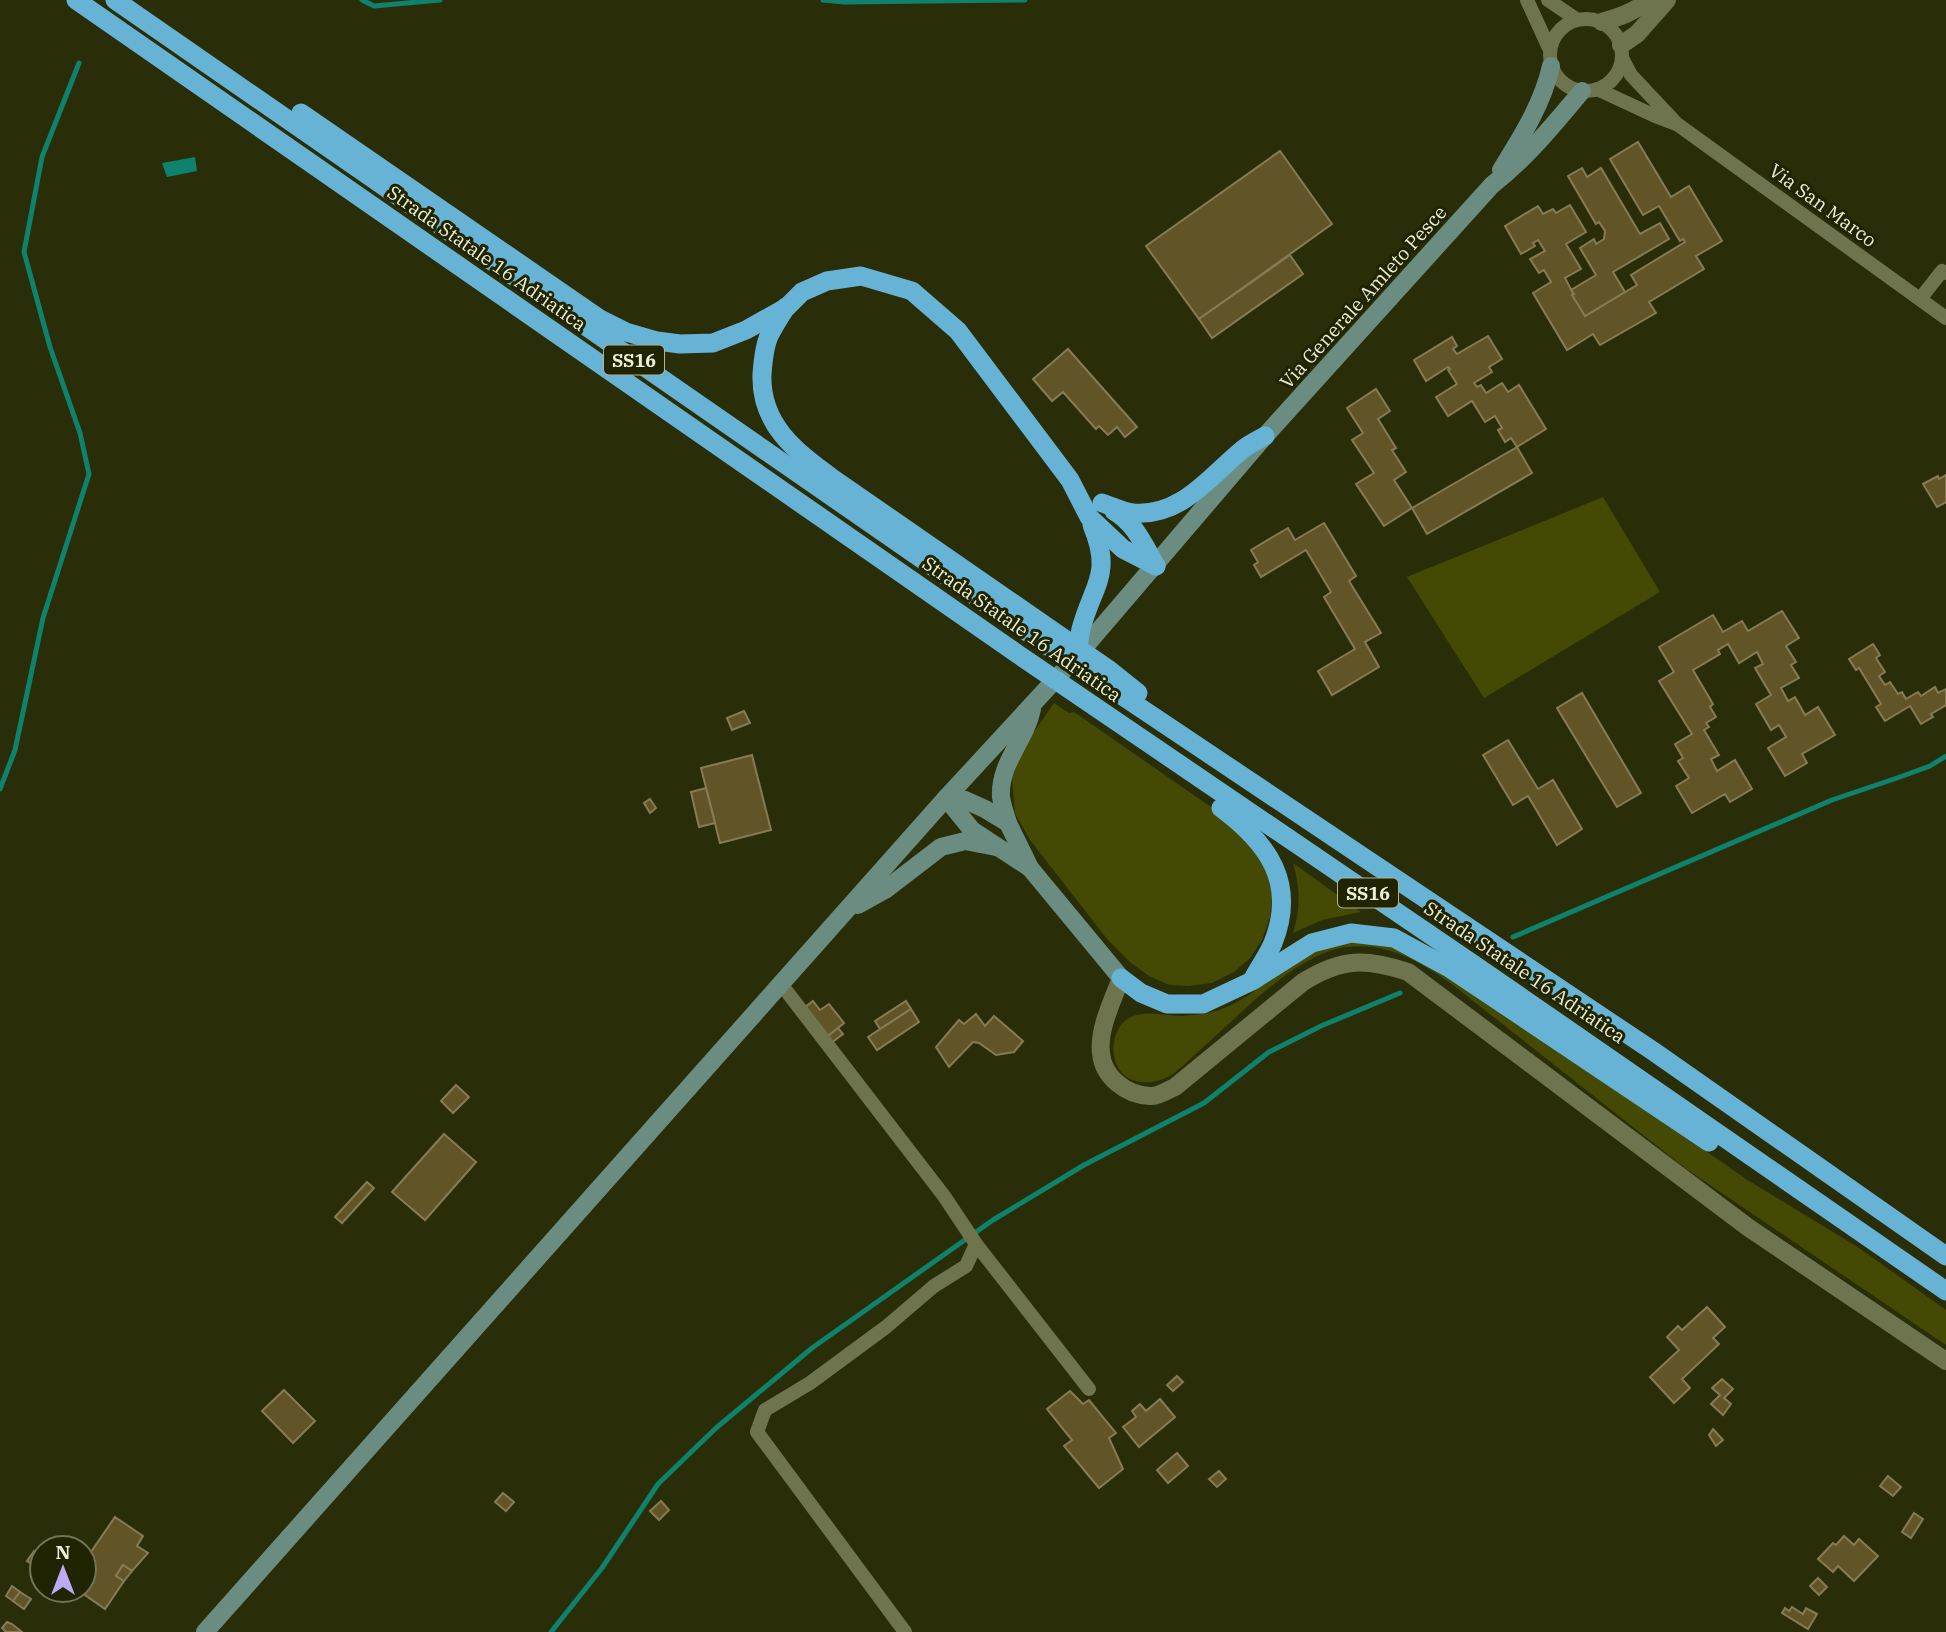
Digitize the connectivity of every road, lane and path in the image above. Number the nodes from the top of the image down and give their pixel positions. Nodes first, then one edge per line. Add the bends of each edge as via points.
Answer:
1 (76, 0) edge
2 (115, 0) edge
3 (135, 0) edge
4 (1527, 0) edge
5 (1548, 0) edge
6 (1648, 0) edge
7 (1667, 0) edge
8 (1576, 19) junction
9 (1602, 22) junction
10 (1622, 51) junction
11 (1550, 57) junction
12 (1590, 90) junction
13 (1677, 124) junction
14 (1492, 185) junction
15 (1946, 274) edge
16 (1920, 299) junction
17 (786, 306) junction
18 (1946, 318) edge
19 (1265, 436) junction
20 (1096, 510) junction
21 (1156, 566) junction
22 (1038, 630) junction
23 (1077, 656) junction
24 (1034, 702) junction
25 (1081, 704) junction
26 (946, 798) junction
27 (1008, 824) junction
28 (996, 847) junction
29 (1030, 868) junction
30 (843, 914) junction
31 (1121, 978) junction
32 (1252, 981) junction
33 (781, 984) junction
34 (1820, 1203) junction
35 (976, 1244) junction
36 (1946, 1256) edge
37 (1946, 1291) edge
38 (1946, 1361) edge
39 (1089, 1389) dead end
40 (205, 1632) edge
41 (905, 1632) edge

1 - 25 highway, Strada Statale 16 Adriatica / SS16 via 928,591 1014,659
2 - 22 highway, Strada Statale 16 Adriatica / SS16
3 - 17 highway via 600,319 626,332 680,344 713,343
4 - 11 street
5 - 8 street
6 - 9 street
7 - 10 street
8 - 9 street
8 - 11 street via 1555,35
9 - 10 street via 1614,31
10 - 12 street via 1611,80
10 - 13 street via 1631,75
11 - 12 street via 1563,83
11 - 14 main road via 1547,82 1521,139
12 - 13 street
12 - 14 main road
13 - 16 street, Via San Marco
14 - 19 main road, Via Generale Amleto Pesce
15 - 16 street via 1942,271
16 - 18 street, Via San Marco
17 - 20 highway via 802,292 827,281 861,276 912,291 958,331
17 - 22 highway via 768,338 762,385 770,418 782,437 800,455
19 - 20 highway via 1183,501 1163,510
19 - 21 main road, Via Generale Amleto Pesce
20 - 21 highway via 1126,517
20 - 23 highway via 1101,576 1081,629
21 - 23 main road, Via Generale Amleto Pesce
22 - 36 highway, Strada Statale 16 Adriatica / SS16 via 1191,741 1653,1051
23 - 24 main road, Via Generale Amleto Pesce
24 - 26 main road, Via Generale Amleto Pesce
24 - 27 main road via 1003,775 1001,798
25 - 32 highway via 1259,841 1275,868 1281,915
25 - 34 highway, Strada Statale 16 Adriatica / SS16
26 - 27 main road via 965,800
26 - 28 main road via 972,830
26 - 30 main road, Via Generale Amleto Pesce
27 - 29 main road
28 - 29 main road
28 - 30 main road via 965,841 941,847 885,890
29 - 31 main road
30 - 33 main road, Via Generale Amleto Pesce
31 - 32 highway via 1167,1004 1203,1004
31 - 38 street via 1101,1052 1107,1073 1123,1089 1152,1097 1175,1087 1324,969 1352,961 1408,972 1749,1228
32 - 34 highway via 1312,943 1351,933 1394,938 1451,969 1759,1174
33 - 35 street
33 - 40 main road, Via Generale Amleto Pesce
34 - 37 highway, Strada Statale 16 Adriatica / SS16
35 - 39 street
35 - 41 street via 966,1266 810,1383 765,1410 757,1432

